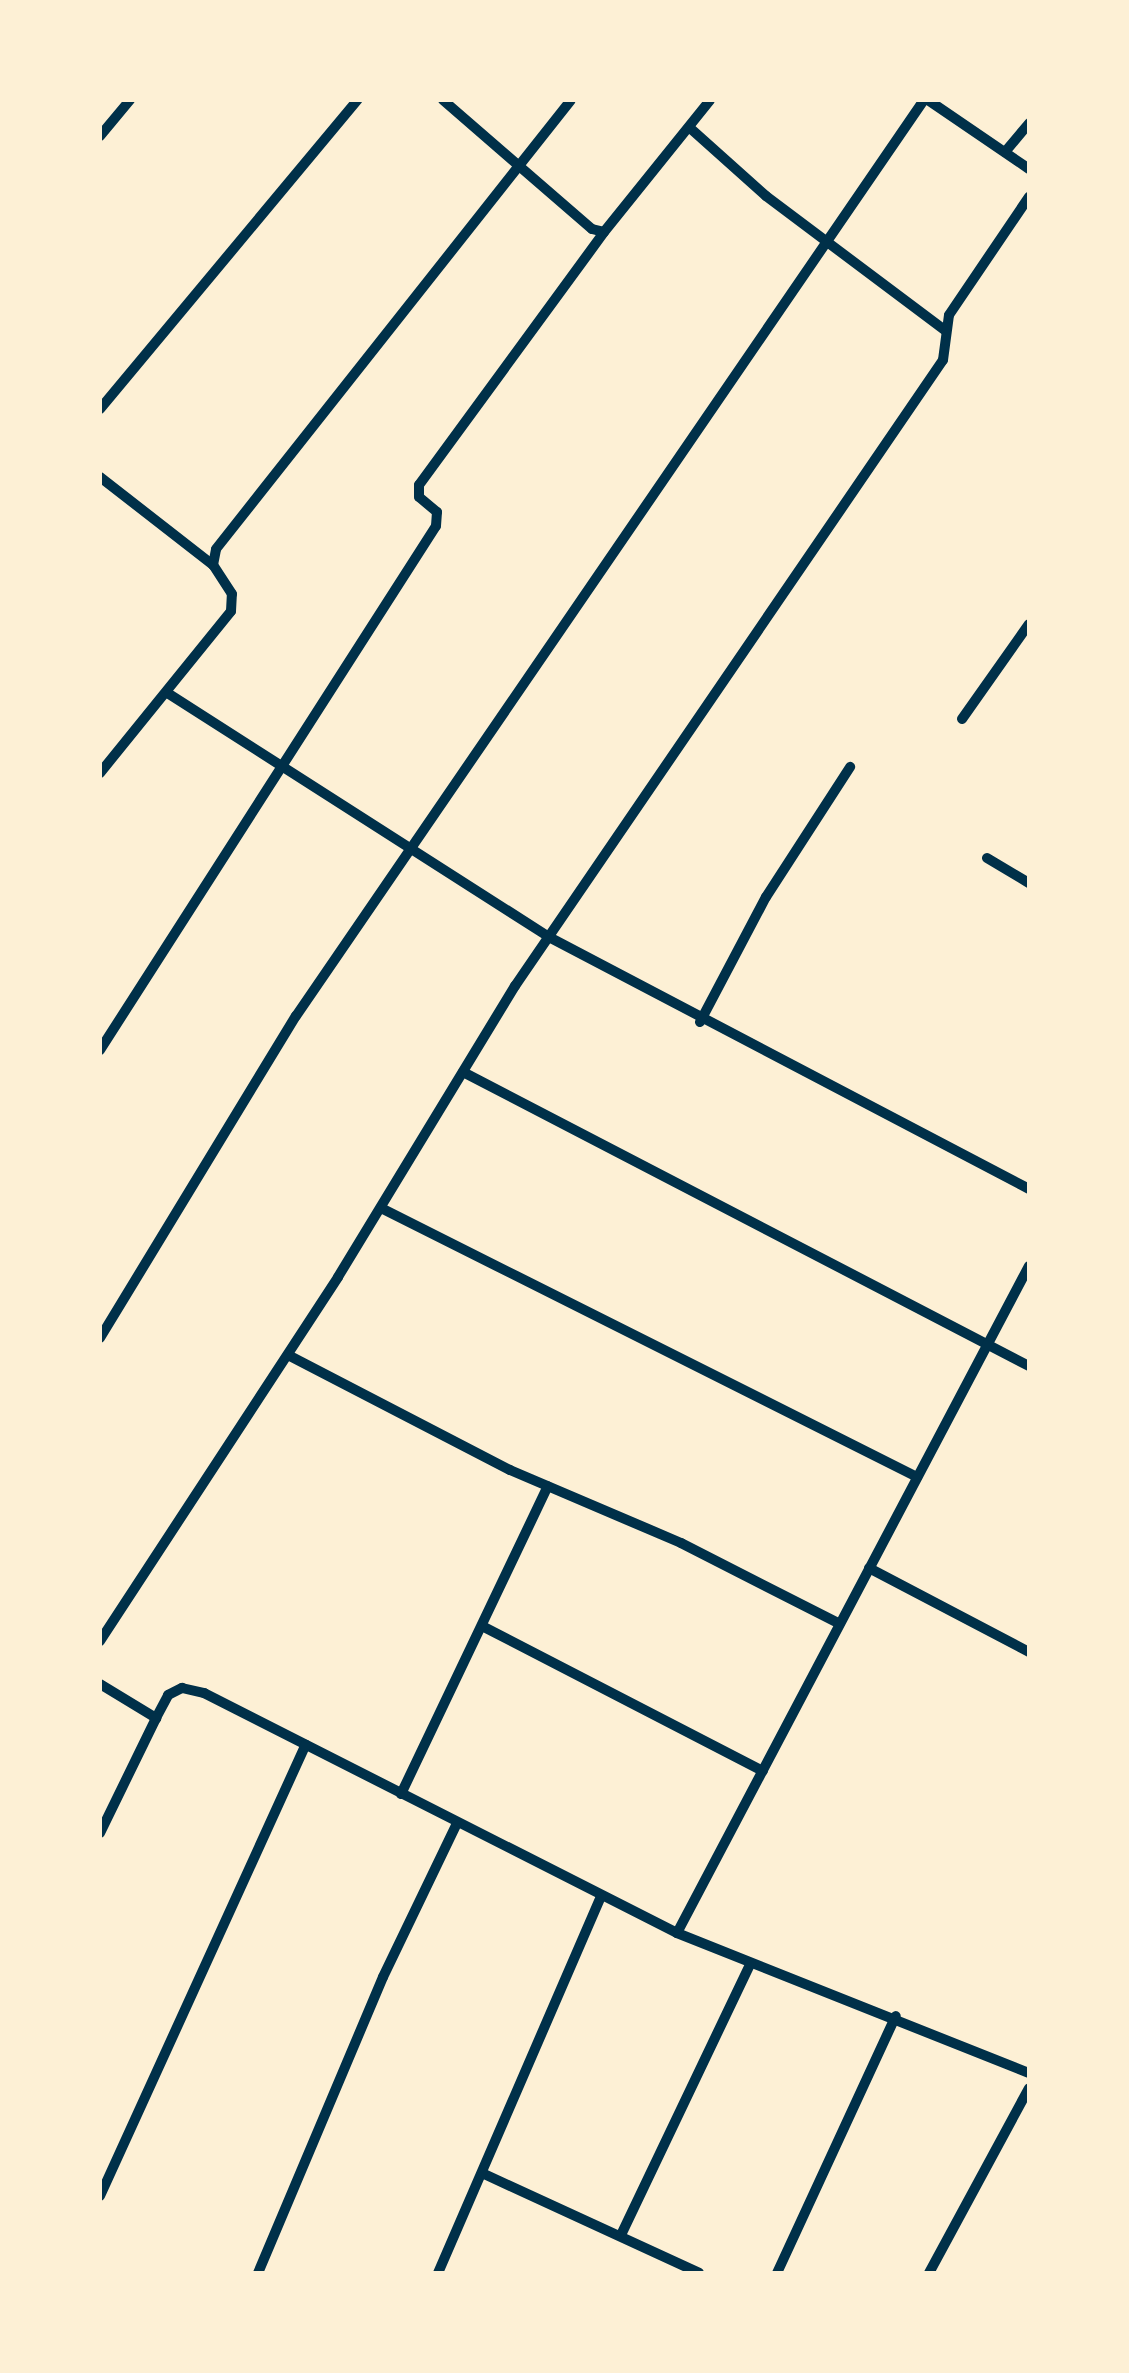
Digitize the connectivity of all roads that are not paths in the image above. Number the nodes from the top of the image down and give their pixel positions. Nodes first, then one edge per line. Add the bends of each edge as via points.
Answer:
1 (130, 100) edge
2 (357, 100) edge
3 (443, 100) edge
4 (571, 100) edge
5 (710, 100) edge
6 (926, 100) edge
7 (1029, 123) edge
8 (690, 128) junction
9 (100, 136) edge
10 (1005, 152) junction
11 (520, 166) junction
12 (1029, 168) edge
13 (1029, 198) edge
14 (604, 232) junction
15 (826, 242) junction
16 (946, 331) junction
17 (100, 408) edge
18 (100, 477) edge
19 (213, 566) junction
20 (1029, 624) edge
21 (169, 694) junction
22 (962, 719) dead end
23 (280, 766) junction
24 (850, 767) dead end
25 (101, 769) edge
26 (409, 852) junction
27 (987, 858) dead end
28 (1029, 883) edge
29 (547, 936) junction
30 (700, 1022) junction
31 (100, 1050) edge
32 (463, 1072) junction
33 (1029, 1189) edge
34 (381, 1208) junction
35 (1029, 1266) edge
36 (100, 1338) edge
37 (986, 1344) junction
38 (288, 1355) junction
39 (1029, 1366) edge
40 (917, 1476) junction
41 (548, 1486) junction
42 (869, 1568) junction
43 (840, 1624) junction
44 (482, 1626) junction
45 (100, 1641) edge
46 (1029, 1652) edge
47 (100, 1684) edge
48 (156, 1718) junction
49 (306, 1745) junction
50 (763, 1771) junction
51 (400, 1794) junction
52 (456, 1824) junction
53 (100, 1833) edge
54 (601, 1897) junction
55 (677, 1934) junction
56 (751, 1963) junction
57 (896, 2016) junction
58 (1029, 2073) edge
59 (1029, 2088) edge
60 (482, 2173) junction
61 (100, 2196) edge
62 (621, 2235) junction
63 (258, 2273) edge
64 (438, 2273) edge
65 (700, 2273) edge
66 (777, 2273) edge
67 (929, 2273) edge

1 - 9 street
2 - 17 street
3 - 11 street
4 - 11 street
5 - 8 street
6 - 10 street
6 - 15 street
7 - 10 street
8 - 14 street
8 - 15 street
10 - 12 street
11 - 14 street
11 - 19 street via 216,548
13 - 16 street via 949,315
14 - 23 street via 419,485 419,496 437,512 436,526
15 - 16 street
15 - 26 street
16 - 29 street via 943,360
18 - 19 street
19 - 21 street via 232,606
20 - 22 street
21 - 23 street
21 - 25 street
23 - 26 street
23 - 31 street
24 - 30 street via 766,897
26 - 29 street
26 - 36 street via 296,1016
27 - 28 street
29 - 30 street
29 - 32 street
30 - 33 street
32 - 34 street
32 - 37 street
34 - 38 street
34 - 40 street
35 - 37 street
37 - 39 street
37 - 40 street
38 - 41 street
38 - 45 street
40 - 42 street
41 - 43 street via 681,1543
41 - 44 street
42 - 43 street
42 - 46 street
43 - 50 street
44 - 50 street
44 - 51 street
47 - 48 street
48 - 49 street via 168,1695 182,1688
48 - 53 street
49 - 51 street
49 - 61 street
50 - 55 street
51 - 52 street
52 - 54 street
52 - 63 street via 382,1977
54 - 55 street
54 - 60 street
55 - 56 street
56 - 57 street
56 - 62 street
57 - 58 street
57 - 66 street
59 - 67 street
60 - 62 street
60 - 64 street
62 - 65 street

